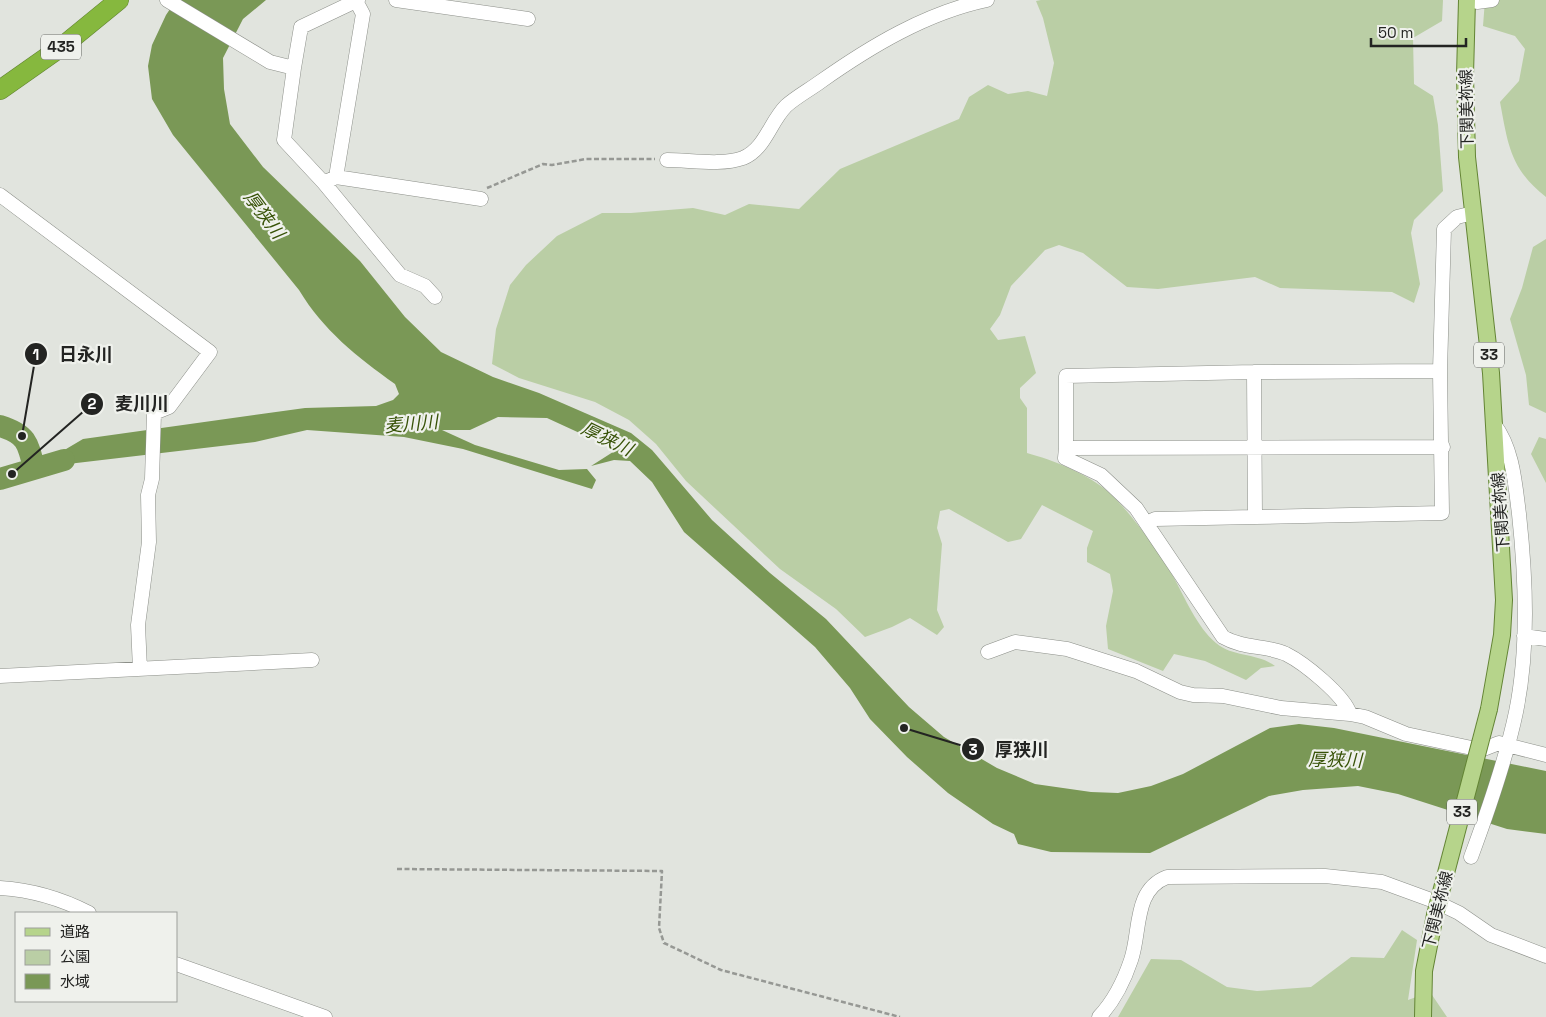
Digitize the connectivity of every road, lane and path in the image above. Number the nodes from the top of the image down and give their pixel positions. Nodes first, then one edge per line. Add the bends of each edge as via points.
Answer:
1 (119, 0) edge
2 (167, 0) edge
3 (357, 0) edge
4 (396, 0) edge
5 (987, 0) edge
6 (1492, 0) edge
7 (1472, 1) edge
8 (528, 19) dead end
9 (294, 68) junction
10 (0, 90) edge
11 (667, 160) joint
12 (330, 180) junction
13 (0, 195) edge
14 (481, 198) joint
15 (1473, 213) junction
16 (435, 297) dead end
17 (1440, 371) junction
18 (1254, 372) junction
19 (1494, 424) junction
20 (1254, 447) junction
21 (1442, 447) junction
22 (1066, 448) junction
23 (1254, 517) junction
24 (1147, 523) junction
25 (1524, 636) junction
26 (1546, 639) edge
27 (988, 652) dead end
28 (312, 660) dead end
29 (140, 669) junction
30 (0, 676) edge
31 (1350, 714) junction
32 (1506, 748) junction
33 (1546, 755) edge
34 (1471, 857) dead end
35 (397, 869) dead end
36 (0, 888) edge
37 (86, 912) edge
38 (1546, 956) edge
39 (178, 965) edge
40 (326, 1017) edge
41 (900, 1017) edge
42 (1099, 1017) edge
43 (1422, 1017) edge

1 - 10 highway, 435 via 64,45
2 - 9 street via 270,62
3 - 9 street via 301,27
3 - 12 street via 363,14
4 - 8 street
5 - 11 street via 899,32 859,54 787,106 758,148 744,157 731,161
6 - 7 street
7 - 15 main road, 下関美祢線 / 33 via 1466,118
9 - 12 street via 284,140
11 - 14 path via 586,159 543,164 489,186
12 - 14 street
12 - 16 street via 400,275 425,286
13 - 29 street via 210,352 169,407 154,413 152,479 148,495 149,542 138,625
15 - 17 street via 1457,217 1444,229
15 - 19 main road, 下関美祢線 / 33
17 - 18 street
17 - 21 street
18 - 20 street
18 - 22 street via 1066,376
19 - 25 street via 1504,436 1517,497 1523,560
19 - 43 main road, 下関美祢線 / 33, bridge via 1504,600 1502,635 1489,709 1435,915 1424,971
20 - 21 street
20 - 22 street
20 - 23 street
21 - 23 street via 1442,513
22 - 24 street via 1065,458 1101,475
23 - 24 street via 1155,518
24 - 31 street via 1223,637 1242,646 1285,654 1314,673 1342,700
25 - 26 street
25 - 32 street via 1516,713
27 - 31 street via 1015,642 1035,643 1111,662 1193,695 1223,696 1281,708
28 - 29 street
29 - 30 street
31 - 32 street via 1406,734 1482,750 1499,743
32 - 33 street
32 - 34 street
35 - 41 path via 662,871 659,928 660,938 669,946 730,973
36 - 37 street via 44,894
38 - 42 street via 1491,935 1442,905 1382,882 1325,876 1167,877 1154,882 1144,895 1132,959 1122,984
39 - 40 street

